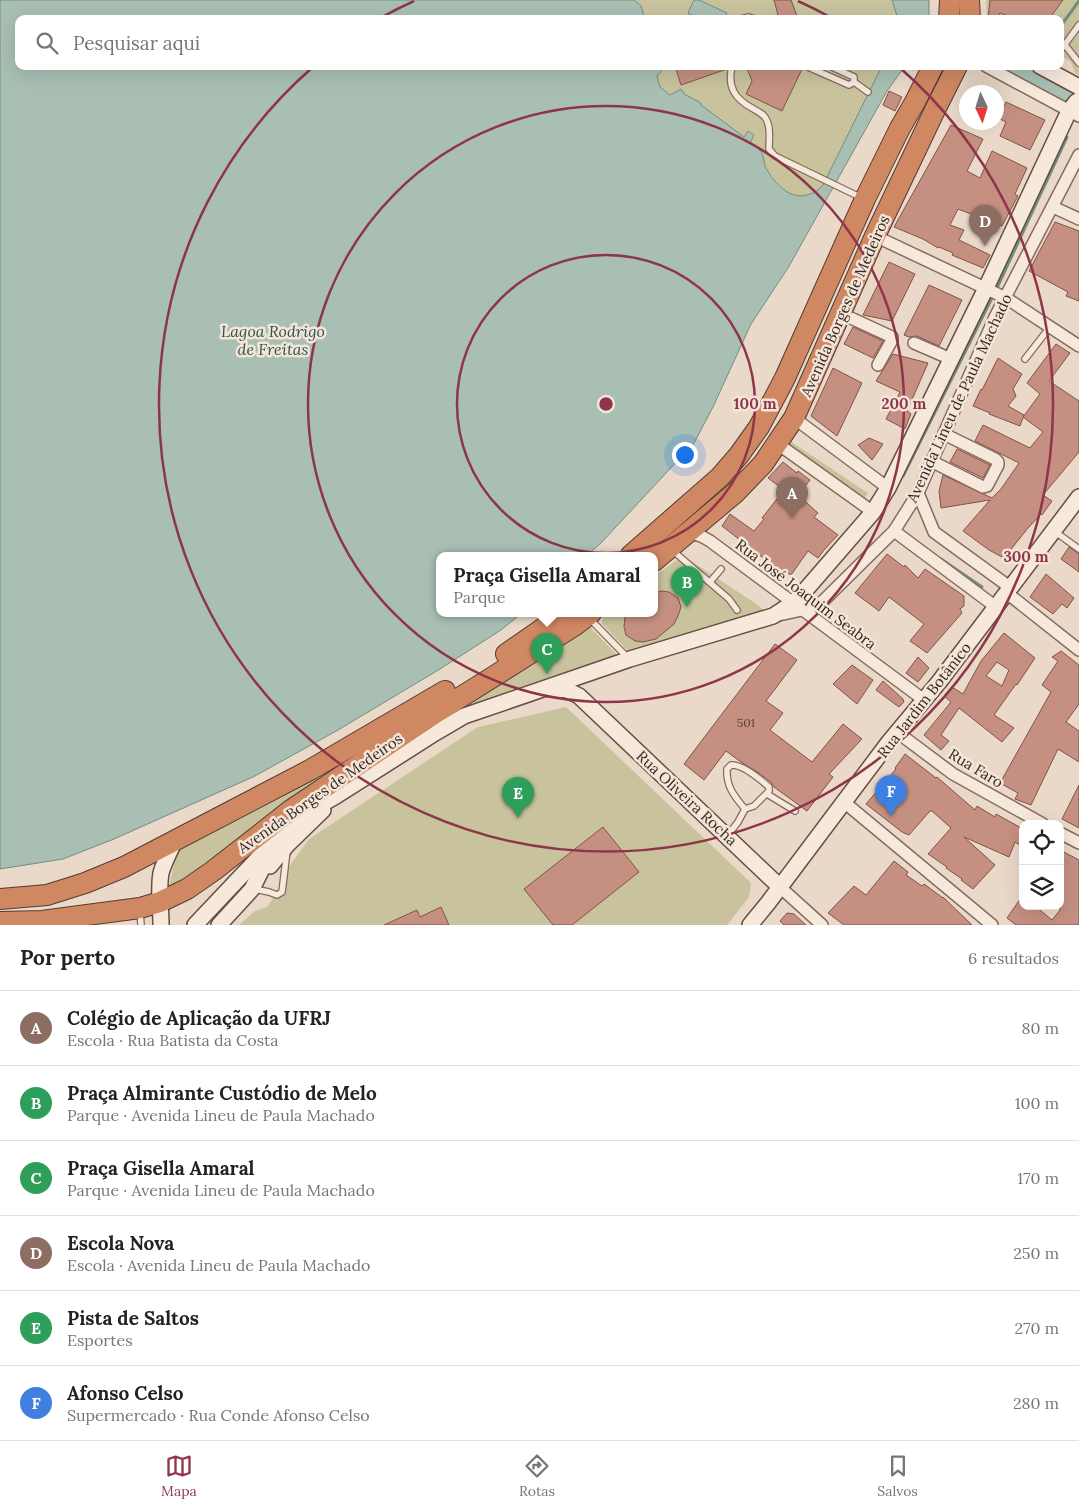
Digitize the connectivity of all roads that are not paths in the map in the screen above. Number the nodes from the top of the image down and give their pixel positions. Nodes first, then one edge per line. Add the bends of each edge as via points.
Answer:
1 (950, 0) edge
2 (969, 0) edge
3 (949, 15) edge
4 (970, 15) edge
5 (1079, 25) edge
6 (1064, 45) edge
7 (1064, 50) edge
8 (1079, 63) edge
9 (731, 70) edge
10 (814, 70) edge
11 (830, 70) edge
12 (838, 70) edge
13 (931, 70) edge
14 (955, 70) edge
15 (994, 70) edge
16 (1050, 70) edge
17 (827, 76) junction
18 (854, 82) junction
19 (1079, 87) edge
20 (868, 92) dead end
21 (1076, 109) edge
22 (907, 117) junction
23 (1079, 154) edge
24 (861, 197) junction
25 (1053, 207) junction
26 (1079, 219) edge
27 (875, 236) junction
28 (987, 289) junction
29 (1005, 297) junction
30 (840, 313) junction
31 (1050, 327) junction
32 (914, 343) dead end
33 (1079, 346) edge
34 (951, 359) junction
35 (1025, 359) dead end
36 (878, 365) dead end
37 (784, 378) junction
38 (794, 418) junction
39 (944, 434) junction
40 (778, 444) junction
41 (932, 461) junction
42 (888, 488) junction
43 (918, 493) junction
44 (1079, 498) edge
45 (874, 512) junction
46 (664, 527) junction
47 (894, 531) junction
48 (1054, 531) junction
49 (690, 532) junction
50 (670, 548) junction
51 (1079, 549) edge
52 (635, 552) edge
53 (658, 558) edge
54 (721, 569) dead end
55 (710, 582) junction
56 (1009, 591) junction
57 (798, 607) junction
58 (996, 607) junction
59 (737, 610) dead end
60 (559, 617) edge
61 (585, 617) edge
62 (592, 617) edge
63 (1079, 650) edge
64 (630, 659) junction
65 (601, 670) junction
66 (544, 689) junction
67 (579, 696) junction
68 (924, 700) junction
69 (897, 732) junction
70 (767, 794) junction
71 (844, 802) junction
72 (745, 809) junction
73 (291, 810) junction
74 (795, 811) dead end
75 (1036, 820) edge
76 (1064, 835) edge
77 (727, 836) junction
78 (175, 840) junction
79 (282, 841) junction
80 (1079, 843) edge
81 (780, 887) junction
82 (252, 888) junction
83 (0, 899) edge
84 (160, 902) junction
85 (141, 916) edge
86 (0, 922) edge
87 (161, 925) edge
88 (195, 925) edge
89 (219, 925) edge
90 (750, 925) edge
91 (822, 925) edge
92 (992, 925) edge

1 - 3 highway
2 - 4 highway
5 - 6 lane
7 - 8 lane
9 - 24 lane via 730,78 736,97 762,113 768,122 771,152
10 - 17 lane
11 - 17 lane
12 - 18 lane via 854,77
13 - 22 highway, Avenida Borges de Medeiros
14 - 27 highway, Avenida Borges de Medeiros
15 - 21 street
16 - 19 street
17 - 18 lane via 849,85
18 - 20 lane
21 - 28 street, Avenida Lineu de Paula Machado
22 - 24 highway, Avenida Borges de Medeiros
22 - 27 highway via 899,148 869,219
23 - 25 street, Avenida Lineu de Paula Machado
24 - 37 highway, Avenida Borges de Medeiros
25 - 26 street
25 - 29 street, Avenida Lineu de Paula Machado
27 - 28 street
27 - 30 highway, Avenida Borges de Medeiros
28 - 29 street
28 - 34 street, Avenida Lineu de Paula Machado
29 - 31 street
29 - 39 street, Avenida Lineu de Paula Machado
30 - 36 street via 892,338
30 - 38 highway, Avenida Borges de Medeiros
31 - 33 street
31 - 35 lane
32 - 34 street
34 - 42 street, Avenida Lineu de Paula Machado
37 - 40 highway via 785,400 773,437
37 - 46 highway, Avenida Borges de Medeiros via 759,427 739,455 720,477
38 - 40 highway, Avenida Borges de Medeiros
38 - 42 street
39 - 41 street, Avenida Lineu de Paula Machado
39 - 41 street via 995,459 998,465 987,486 983,487
40 - 45 street
40 - 49 highway, Avenida Borges de Medeiros via 742,486
41 - 43 street, Avenida Lineu de Paula Machado
42 - 45 street, Avenida Lineu de Paula Machado
43 - 47 street, Avenida Lineu de Paula Machado
43 - 56 street via 934,532
44 - 48 street, Rua Jardim Botânico
45 - 57 street, Avenida Lineu de Paula Machado
46 - 49 street, Rua José Joaquim Seabra
46 - 52 highway, Avenida Borges de Medeiros
47 - 57 street, Avenida Lineu de Paula Machado via 820,604
47 - 58 street
48 - 51 lane
48 - 56 street, Rua Jardim Botânico
49 - 50 highway, Avenida Borges de Medeiros
49 - 57 street, Rua José Joaquim Seabra via 710,541
50 - 53 highway, Avenida Borges de Medeiros
50 - 55 lane
54 - 55 lane
55 - 59 lane
56 - 58 street, Rua Jardim Botânico
56 - 63 street
57 - 64 street, Avenida Lineu de Paula Machado
57 - 68 street, Rua José Joaquim Seabra
58 - 68 street, Rua Jardim Botânico
60 - 78 highway, Avenida Borges de Medeiros via 481,670 417,708 310,770
61 - 73 highway, Avenida Borges de Medeiros
62 - 64 lane
64 - 65 street, Avenida Lineu de Paula Machado
65 - 66 street, Avenida Lineu de Paula Machado
65 - 67 street
66 - 67 street, Rua Oliveira Rocha via 566,690
66 - 79 street, Avenida Lineu de Paula Machado via 464,716 303,814
67 - 77 street, Rua Oliveira Rocha
68 - 69 street, Rua Jardim Botânico
69 - 71 street, Rua Jardim Botânico
69 - 75 street, Rua Faro via 953,774
70 - 72 lane via 754,806
70 - 72 lane via 769,787 766,784 739,766 731,765 726,779 732,795
70 - 74 lane
71 - 81 street, Rua Jardim Botânico
71 - 92 street
72 - 77 lane
73 - 79 street
73 - 84 highway, Avenida Borges de Medeiros via 213,871
76 - 80 street
77 - 81 street, Rua Oliveira Rocha
78 - 83 highway, Avenida Borges de Medeiros via 85,883 47,895
78 - 84 street via 161,873
79 - 82 street
79 - 82 lane via 282,892 277,895
79 - 88 street, Avenida Lineu de Paula Machado
81 - 90 street, Rua Jardim Botânico
81 - 91 street, Rua Oliveira Rocha
82 - 89 street
84 - 85 highway, Avenida Borges de Medeiros
84 - 87 street
85 - 86 highway, Avenida Borges de Medeiros

